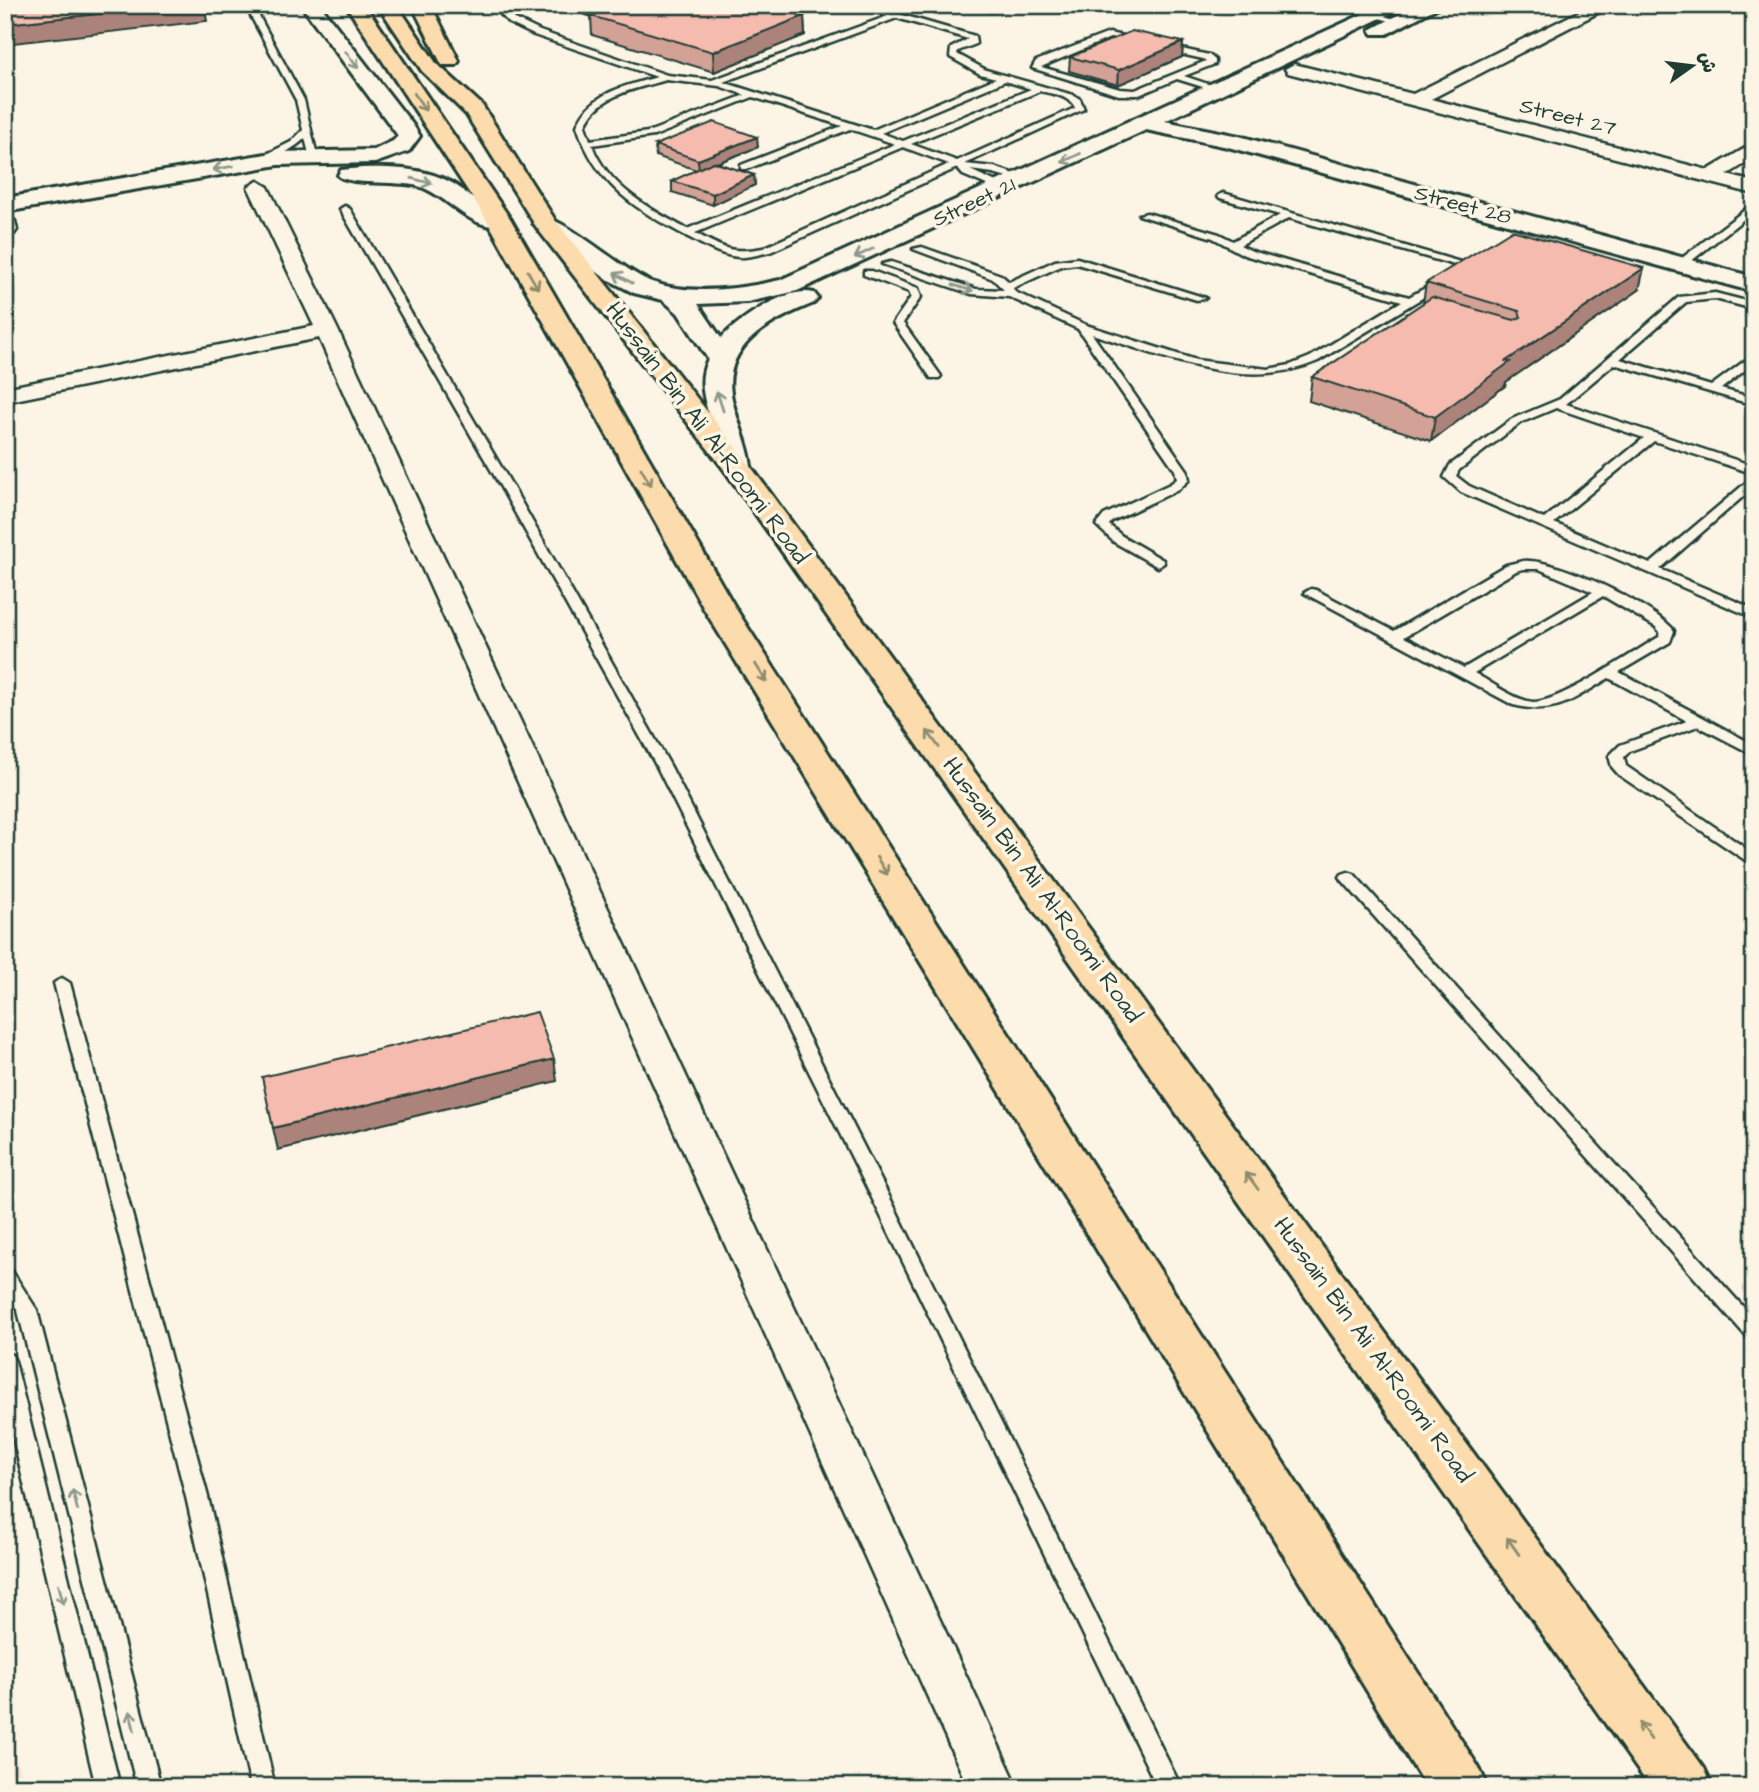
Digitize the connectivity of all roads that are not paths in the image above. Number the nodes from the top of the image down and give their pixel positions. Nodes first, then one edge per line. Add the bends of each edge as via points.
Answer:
1 (249, 5) edge
2 (310, 5) edge
3 (387, 5) edge
4 (421, 5) edge
5 (496, 5) edge
6 (564, 5) edge
7 (649, 5) edge
8 (955, 5) edge
9 (1033, 5) edge
10 (1333, 5) edge
11 (1605, 5) edge
12 (866, 6) edge
13 (357, 11) edge
14 (1398, 11) edge
15 (896, 16) junction
16 (1294, 69) junction
17 (666, 77) junction
18 (1178, 77) junction
19 (1004, 78) junction
20 (715, 82) junction
21 (1040, 88) junction
22 (750, 96) junction
23 (1217, 97) junction
24 (1413, 101) junction
25 (474, 110) junction
26 (1145, 123) junction
27 (849, 126) junction
28 (1171, 128) junction
29 (308, 131) junction
30 (873, 133) junction
31 (587, 143) junction
32 (905, 145) junction
33 (1754, 149) edge
34 (314, 166) junction
35 (961, 166) junction
36 (744, 167) dead end
37 (1711, 177) junction
38 (257, 181) junction
39 (1014, 184) junction
40 (1754, 188) edge
41 (1223, 196) dead end
42 (5, 205) edge
43 (1754, 206) edge
44 (345, 209) dead end
45 (1144, 215) dead end
46 (1287, 215) junction
47 (499, 220) junction
48 (545, 223) junction
49 (34, 225) dead end
50 (6, 227) edge
51 (688, 232) junction
52 (1233, 245) junction
53 (918, 249) junction
54 (1686, 260) junction
55 (878, 268) junction
56 (812, 276) junction
57 (1754, 278) edge
58 (839, 285) junction
59 (1754, 285) edge
60 (1009, 290) junction
61 (669, 293) junction
62 (1201, 298) dead end
63 (1412, 301) junction
64 (1401, 306) junction
65 (1754, 306) edge
66 (1425, 313) edge
67 (1082, 327) junction
68 (327, 330) junction
69 (1754, 357) edge
70 (721, 358) junction
71 (1612, 360) junction
72 (935, 376) dead end
73 (1713, 390) junction
74 (5, 395) edge
75 (1754, 402) edge
76 (1557, 405) junction
77 (1652, 436) junction
78 (736, 466) junction
79 (1751, 466) edge
80 (1754, 480) edge
81 (1545, 524) junction
82 (1158, 563) dead end
83 (1651, 569) junction
84 (1601, 592) junction
85 (1311, 593) dead end
86 (1754, 614) edge
87 (1394, 638) junction
88 (1608, 672) junction
89 (1463, 674) junction
90 (1699, 721) junction
91 (1754, 751) edge
92 (1754, 861) edge
93 (1348, 877) dead end
94 (62, 983) dead end
95 (5, 1276) edge
96 (1754, 1332) edge
97 (5, 1361) edge
98 (1449, 1777) edge
99 (108, 1787) edge
100 (149, 1787) edge
101 (263, 1787) edge
102 (993, 1787) edge
103 (1170, 1787) edge
104 (1684, 1787) edge

1 - 29 lane via 300,100
2 -> 34 street via 409,136 382,155
3 - 25 highway, Hussain Bin Ali Al-Roomi Road via 429,67
4 - 25 highway
5 - 17 lane via 512,21 537,33
6 - 7 lane via 604,17
8 - 9 lane via 992,9
10 - 14 lane
11 - 24 street
12 - 15 lane
13 -> 47 highway
14 - 16 street, Street 21
14 - 23 street, Street 21
15 - 19 lane via 972,38 974,43 954,50 953,55
15 - 20 lane
16 - 23 street, Street 21
16 - 24 street, Street 27
17 - 20 lane
17 - 31 lane via 606,98 590,109 581,126
18 - 18 lane via 1212,60 1109,35 1035,66 1127,93 1143,92
18 - 23 lane
19 - 21 lane
19 - 30 lane
20 - 22 lane
21 - 32 lane
21 - 35 lane via 1077,100 1080,109
22 - 27 lane
22 - 31 lane via 658,134
23 - 26 street, Street 21
23 - 28 street, Street 21
23 - 54 street, Street 28 via 1211,121 1236,135
24 - 37 street, Street 27
25 - 48 highway, Hussain Bin Ali Al-Roomi Road
26 - 28 street, Street 28
26 -> 39 street, Street 21
27 - 30 lane
27 - 36 lane
28 - 53 street, Street 21
28 - 59 street, Street 28 via 1231,141 1527,231
29 - 34 lane
29 - 38 lane
30 - 32 lane
31 - 51 lane via 598,167 619,190
32 - 35 lane
32 - 51 lane
33 - 37 street
34 - 38 street
34 -> 47 street via 419,180 452,194 472,212
35 - 39 lane via 994,170
35 - 39 lane via 973,177
35 - 51 lane via 759,253 724,251
37 - 40 street, Street 27
38 -> 42 street
38 - 68 street
39 -> 56 street, Street 21
41 - 46 lane
43 - 54 lane
44 - 103 lane via 664,767
45 - 52 lane
46 - 52 lane
46 - 63 lane via 1474,263
47 -> 98 highway via 720,609
61 -> 48 street, Street 21 via 626,280
48 - 78 highway, Hussain Bin Ali Al-Roomi Road
49 - 50 street
52 - 63 lane
53 - 55 street, Street 21
53 - 60 lane via 997,277
54 - 57 street, Street 28
55 - 58 street, Street 21
55 -> 60 lane via 975,292
55 - 72 lane via 914,290 916,297 898,323
56 - 58 street via 818,285
56 - 61 street, Street 21 via 757,293
58 - 70 street, Street 21 via 757,321
60 - 62 lane via 1059,263 1077,261
60 - 67 lane
61 - 70 street via 688,308
63 - 64 lane
64 - 66 lane
64 - 67 lane via 1304,365 1268,372 1195,363
65 - 71 lane via 1715,296 1688,297
67 - 82 lane via 1181,470 1183,480 1174,487 1102,525
68 - 74 street
68 - 102 street
69 - 73 lane
78 -> 70 street via 733,438 715,385
71 - 73 lane
71 - 76 lane
73 - 75 lane
76 - 77 lane
76 - 81 lane via 1516,421 1450,472 1458,486
77 - 79 lane
77 - 81 lane
104 -> 78 highway, Hussain Bin Ali Al-Roomi Road
80 - 83 lane
81 - 83 lane
83 - 86 lane
84 - 87 lane via 1549,568 1517,566
84 - 88 lane via 1654,617 1667,631 1665,639
84 - 89 lane
85 - 87 lane
87 - 89 lane
88 - 89 lane via 1543,706 1518,702
88 - 90 lane
90 - 91 lane
90 - 92 lane via 1625,748 1616,761 1624,772
93 - 96 lane
94 - 101 lane via 197,1497
100 -> 95 lane via 27,1310
97 -> 99 lane

